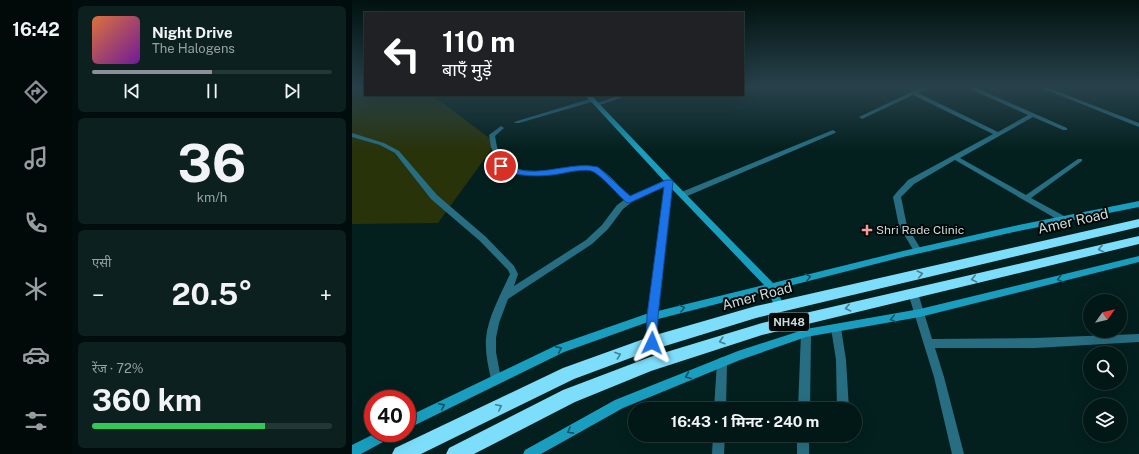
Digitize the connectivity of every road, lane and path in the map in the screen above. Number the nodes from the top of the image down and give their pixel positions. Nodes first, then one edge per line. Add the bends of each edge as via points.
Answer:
1 (565, 108) edge
2 (601, 108) edge
3 (881, 108) edge
4 (944, 108) edge
5 (1018, 108) edge
6 (1096, 108) edge
7 (1033, 115) junction
8 (862, 117) dead end
9 (517, 122) dead end
10 (1139, 125) edge
11 (501, 128) dead end
12 (1065, 129) dead end
13 (833, 132) dead end
14 (998, 134) junction
15 (352, 135) edge
16 (956, 158) junction
17 (1080, 160) dead end
18 (669, 182) junction
19 (682, 195) junction
20 (1026, 198) junction
21 (629, 200) junction
22 (1139, 204) edge
23 (1063, 219) junction
24 (1139, 223) edge
25 (1139, 240) edge
26 (918, 250) junction
27 (1139, 259) edge
28 (771, 286) junction
29 (913, 293) junction
30 (503, 297) junction
31 (779, 307) junction
32 (920, 313) junction
33 (653, 316) junction
34 (836, 328) junction
35 (806, 333) junction
36 (1139, 338) edge
37 (652, 343) junction
38 (929, 344) junction
39 (722, 362) junction
40 (496, 379) junction
41 (720, 402) edge
42 (804, 402) edge
43 (843, 402) edge
44 (416, 419) edge
45 (371, 442) edge
46 (719, 442) edge
47 (803, 442) edge
48 (352, 452) edge
49 (401, 454) edge
50 (455, 454) edge
51 (528, 454) edge
52 (718, 454) edge
53 (803, 454) edge
54 (958, 454) edge

1 - 9 street
2 - 18 street
3 - 8 street
4 - 14 street
5 - 7 street
6 - 10 street
7 - 12 street
7 - 14 street
11 - 21 street via 492,135 492,143 501,166 526,174 596,169
13 - 19 street
14 - 16 street
15 - 30 street via 382,144 397,152 434,197 499,256 514,274
16 - 20 street
16 - 26 street via 911,182 897,197 903,226
17 - 20 street
18 - 19 street
18 - 21 street
18 - 33 street
19 - 28 street
20 - 23 street
21 - 30 street via 620,206 605,227 589,242
22 - 23 street
23 - 26 street
31 -> 24 highway, Amer Road / NH48
25 -> 29 highway, NH48
28 -> 26 street
27 -> 32 street
28 - 31 street
33 -> 28 street
29 - 32 street
29 -> 50 highway, NH48 via 762,329 650,364 569,396
30 - 40 street via 491,338
31 - 37 highway, Amer Road / NH48
32 -> 34 street
32 - 38 street
33 - 37 street
40 -> 33 street via 561,348
34 - 35 street
34 - 43 street via 841,360
35 - 39 street
35 - 42 street
36 - 38 street via 1036,343
49 -> 37 highway, Amer Road / NH48 via 569,373
38 - 54 street
39 - 41 street
39 -> 51 street via 619,404
44 -> 40 street
45 - 48 street
46 - 52 street
47 - 53 street

